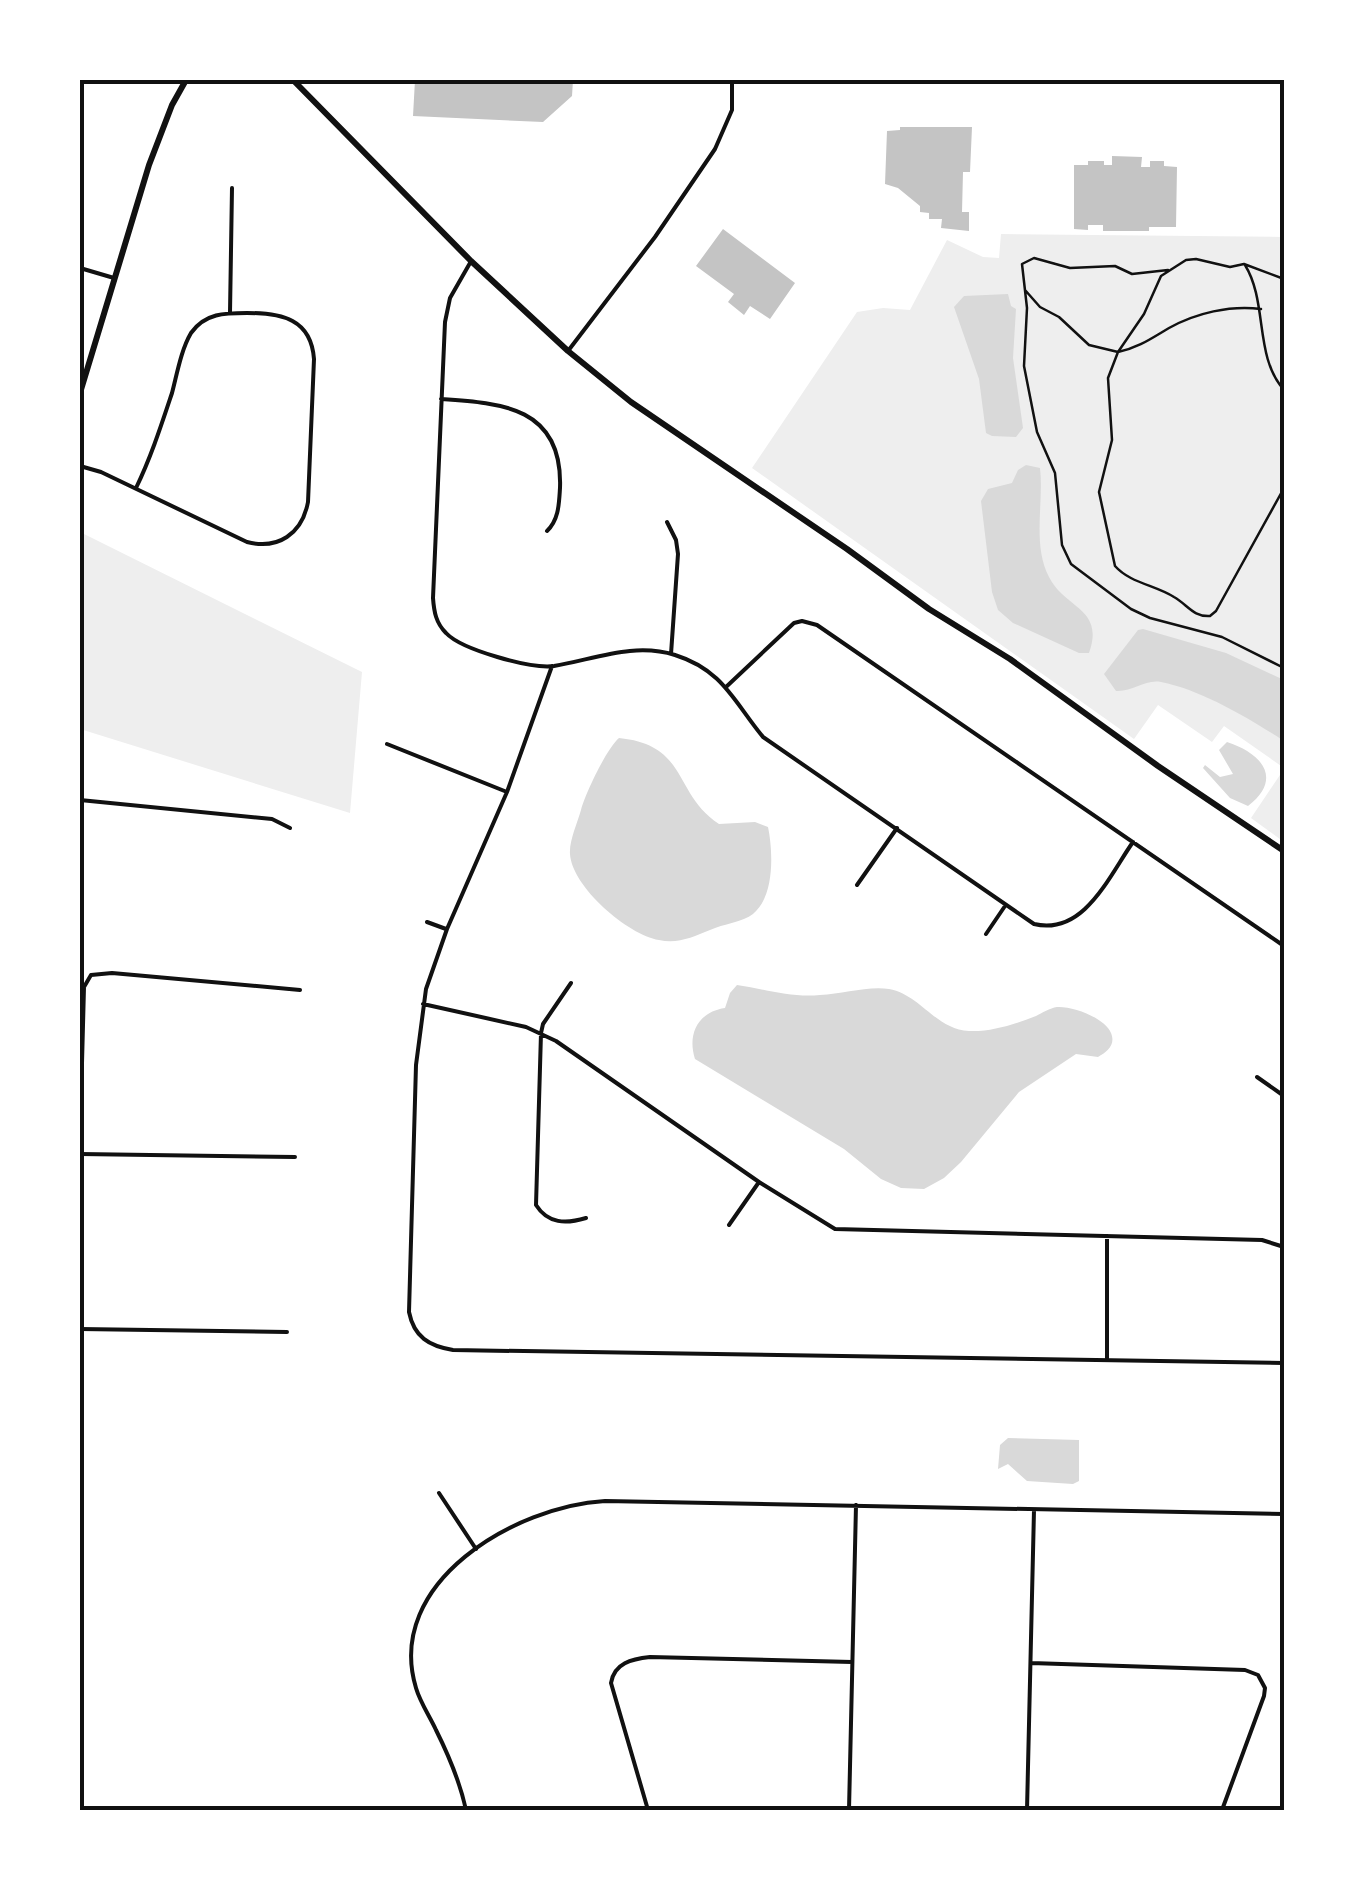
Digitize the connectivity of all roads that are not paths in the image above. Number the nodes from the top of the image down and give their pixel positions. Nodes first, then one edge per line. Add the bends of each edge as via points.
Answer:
1 (186, 80) edge
2 (292, 80) edge
3 (732, 80) edge
4 (232, 188) dead end
5 (471, 261) junction
6 (80, 268) edge
7 (114, 278) junction
8 (230, 313) junction
9 (568, 351) junction
10 (80, 393) edge
11 (441, 400) junction
12 (80, 466) edge
13 (136, 488) junction
14 (667, 522) dead end
15 (547, 531) dead end
16 (672, 654) junction
17 (552, 666) junction
18 (726, 687) junction
19 (387, 744) dead end
20 (507, 792) junction
21 (80, 800) edge
22 (290, 828) dead end
23 (896, 828) junction
24 (1133, 842) junction
25 (1284, 851) edge
26 (858, 885) dead end
27 (1004, 906) junction
28 (427, 922) dead end
29 (447, 929) junction
30 (986, 934) dead end
31 (1284, 946) edge
32 (571, 983) dead end
33 (300, 990) dead end
34 (423, 1004) junction
35 (540, 1033) junction
36 (81, 1054) edge
37 (1256, 1077) dead end
38 (1284, 1096) edge
39 (80, 1140) edge
40 (80, 1154) edge
41 (295, 1157) dead end
42 (759, 1182) junction
43 (586, 1218) dead end
44 (729, 1225) dead end
45 (1107, 1236) junction
46 (1284, 1247) edge
47 (80, 1329) edge
48 (287, 1332) dead end
49 (1106, 1360) junction
50 (1284, 1363) edge
51 (439, 1494) dead end
52 (856, 1505) junction
53 (1034, 1510) junction
54 (1284, 1514) edge
55 (476, 1549) junction
56 (852, 1662) junction
57 (1031, 1663) junction
58 (466, 1810) edge
59 (648, 1810) edge
60 (850, 1810) edge
61 (1027, 1810) edge
62 (1222, 1810) edge

1 - 7 main road via 160,133
2 - 5 main road
3 - 9 street via 732,110 715,149
4 - 8 street
5 - 9 main road
5 - 11 street via 448,307
6 - 7 street
7 - 10 main road
8 - 13 street via 208,318 192,332
8 - 13 street via 275,313 310,339 308,502 301,524 286,538 247,542
9 - 25 main road via 667,429
11 - 15 street via 508,406 538,425 560,466 558,510
11 - 17 street via 433,598 438,623 465,644
12 - 13 street
14 - 16 street via 678,554
16 - 17 street via 613,652
16 - 18 street
17 - 20 street
18 - 23 street via 763,737
18 - 24 street via 802,620 835,636
19 - 20 street
20 - 29 street
21 - 22 street via 272,819
23 - 26 street
23 - 27 street
24 - 27 street via 1070,922 1034,924
24 - 31 street
27 - 30 street
28 - 29 street
29 - 34 street
32 - 35 street
33 - 36 street via 90,975
34 - 35 street
34 - 49 street via 409,1312 412,1326 430,1344 452,1350
35 - 42 street
35 - 43 street via 536,1205 564,1223
36 - 39 street
37 - 38 street
40 - 41 street
42 - 44 street
42 - 45 street via 835,1230
45 - 46 street via 1262,1240
45 - 49 street
47 - 48 street
49 - 50 street
51 - 55 street
52 - 53 street
52 - 55 street via 584,1502 538,1515
52 - 56 street
53 - 54 street
53 - 57 street
55 - 58 street via 430,1592 412,1658 416,1689
56 - 59 street via 650,1657 619,1667 611,1683
56 - 60 street
57 - 61 street
57 - 62 street via 1258,1674 1264,1696

